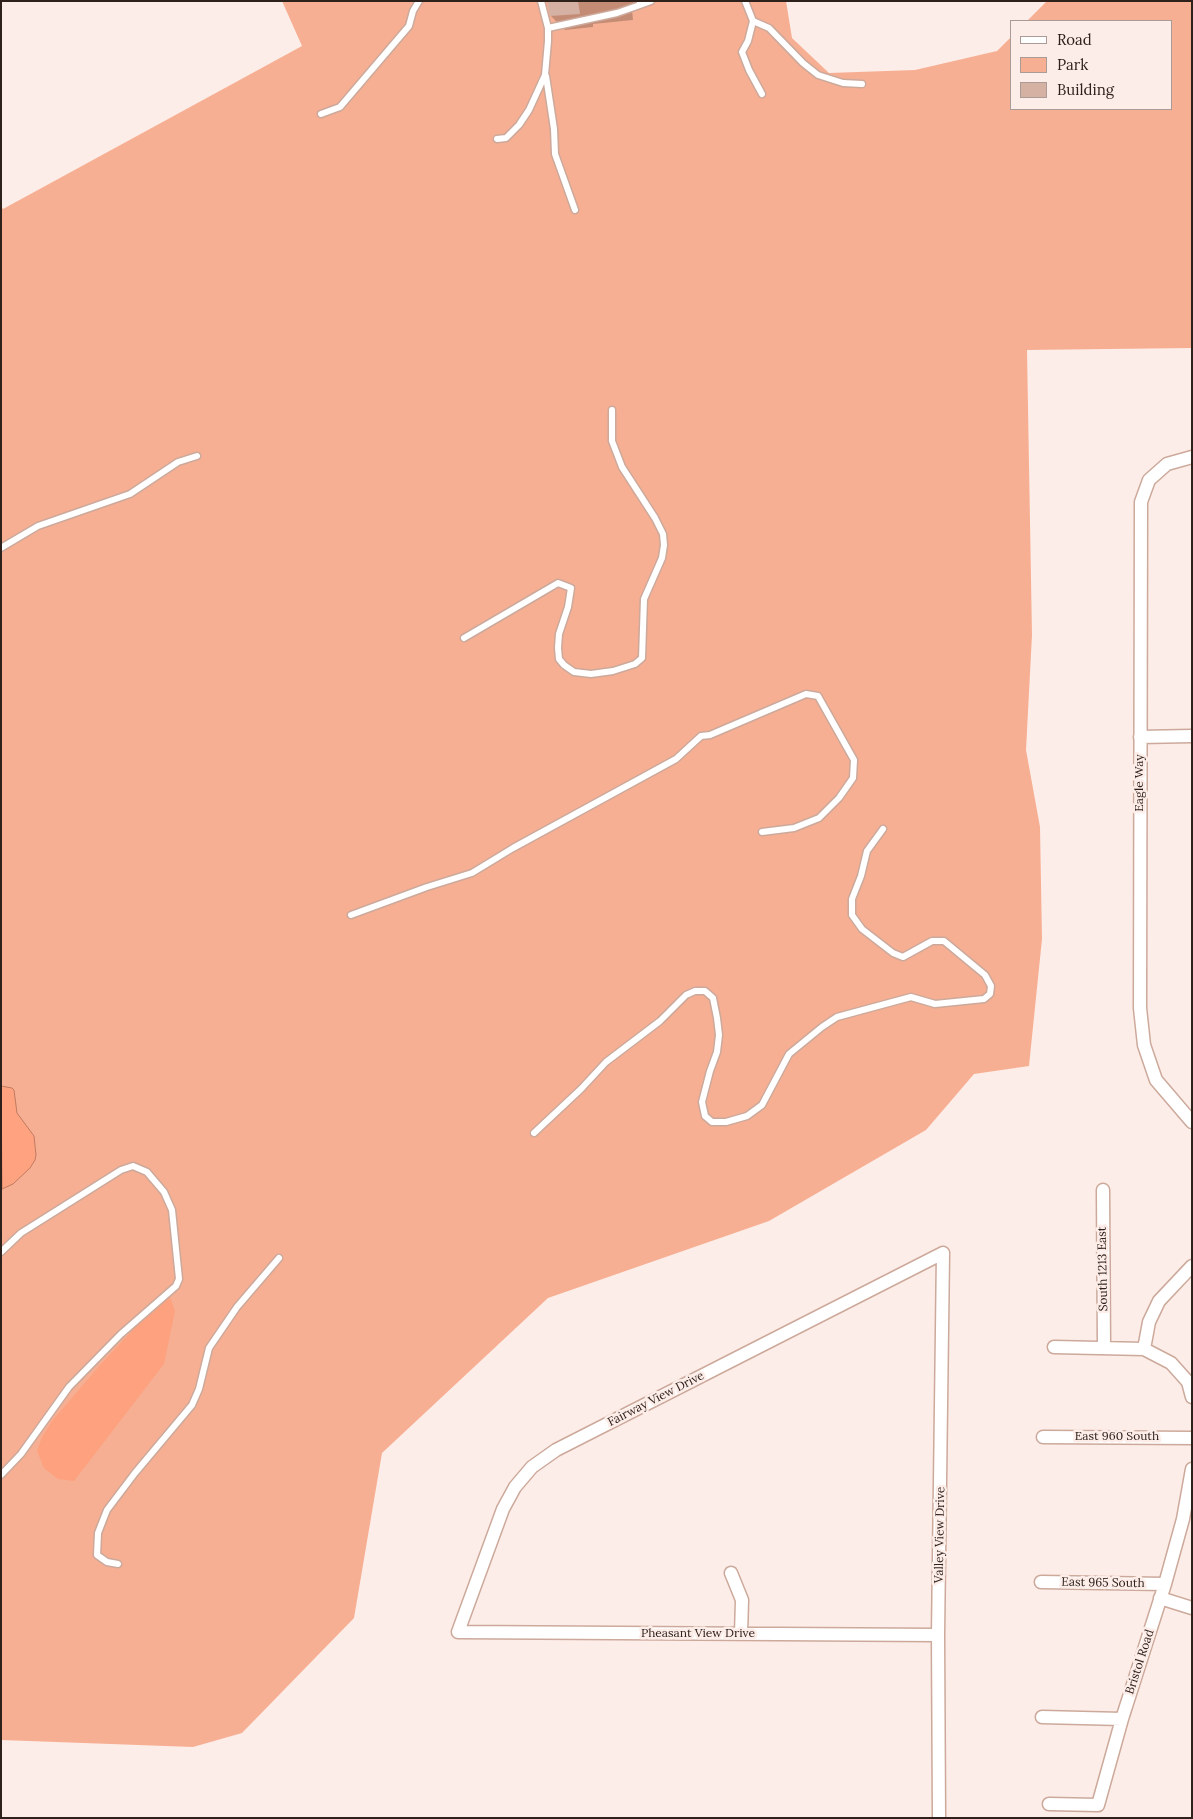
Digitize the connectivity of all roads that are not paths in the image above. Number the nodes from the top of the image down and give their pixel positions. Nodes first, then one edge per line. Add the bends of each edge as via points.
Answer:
1 (419, 1) edge
2 (541, 1) edge
3 (651, 1) edge
4 (745, 1) edge
5 (640, 3) edge
6 (753, 20) junction
7 (548, 28) junction
8 (546, 75) junction
9 (862, 84) dead end
10 (762, 94) dead end
11 (321, 114) dead end
12 (497, 139) dead end
13 (575, 210) dead end
14 (612, 410) dead end
15 (196, 456) dead end
16 (1192, 457) edge
17 (1, 548) edge
18 (464, 638) dead end
19 (1192, 736) edge
20 (1140, 737) junction
21 (883, 829) dead end
22 (762, 832) dead end
23 (350, 915) dead end
24 (1190, 1117) edge
25 (534, 1133) dead end
26 (1102, 1190) dead end
27 (1, 1252) edge
28 (944, 1253) joint
29 (279, 1258) dead end
30 (1192, 1266) edge
31 (1054, 1348) dead end
32 (1104, 1348) junction
33 (1144, 1349) junction
34 (1192, 1397) edge
35 (1043, 1437) dead end
36 (1192, 1438) edge
37 (1192, 1468) edge
38 (1, 1475) edge
39 (1188, 1520) edge
40 (118, 1564) dead end
41 (731, 1573) dead end
42 (1041, 1582) dead end
43 (1165, 1584) junction
44 (1160, 1598) junction
45 (1192, 1608) edge
46 (458, 1632) joint
47 (741, 1634) junction
48 (938, 1635) junction
49 (1042, 1717) dead end
50 (1122, 1719) junction
51 (1049, 1804) dead end
52 (939, 1818) edge

1 - 11 lane via 412,11 409,26 340,107
2 - 7 lane
3 - 5 lane
4 - 6 lane
5 - 7 lane via 617,13
6 - 9 lane via 769,28 818,75 843,83
6 - 10 lane via 742,52
7 - 8 lane
8 - 12 lane via 519,125 506,138
8 - 13 lane via 555,154
14 - 18 lane via 612,441 622,467 663,534 662,558 644,599 642,658 635,664 613,671 591,674 574,672 564,665 559,658 559,634 571,588 558,583
15 - 17 lane via 178,462 130,494 38,526
16 - 20 street, Eagle Way via 1167,464 1149,480 1141,502
19 - 20 street
20 - 24 street, Eagle Way via 1140,1008 1144,1045 1156,1080
21 - 25 lane via 867,851 852,899 852,915 862,929 893,953 903,956 932,941 944,941 985,974 991,986 990,994 984,999 935,1004 911,997 837,1017 789,1054 762,1105 747,1116 712,1122 705,1116 702,1102 717,1052 717,1018 713,998 705,990 695,991 606,1062
22 - 23 lane via 794,828 819,818 839,798 852,778 854,760 818,696 806,694 701,736 676,759 472,873
26 - 32 street, South 1213 East
27 - 38 lane via 21,1233 121,1170 133,1166 147,1172 164,1192 172,1210 179,1279 176,1286 121,1334 69,1387 21,1454
28 - 46 street, Fairway View Drive via 556,1450 532,1467 515,1487 503,1509
28 - 48 street, Valley View Drive
29 - 40 lane via 237,1307 209,1348 192,1405 107,1510 98,1533 97,1555
30 - 33 street via 1159,1301 1149,1322
31 - 32 street
32 - 33 street
33 - 34 street via 1171,1362 1188,1382
35 - 36 street, East 960 South
37 - 39 street, Bristol Road
39 - 43 street, Bristol Road
41 - 47 street via 742,1600
42 - 43 street, East 965 South
43 - 44 street, Bristol Road
44 - 45 street, East 965 South
44 - 50 street, Bristol Road
46 - 47 street, Pheasant View Drive
47 - 48 street, Pheasant View Drive
48 - 52 street, Valley View Drive
49 - 50 street
50 - 51 street, Bristol Road via 1098,1805

